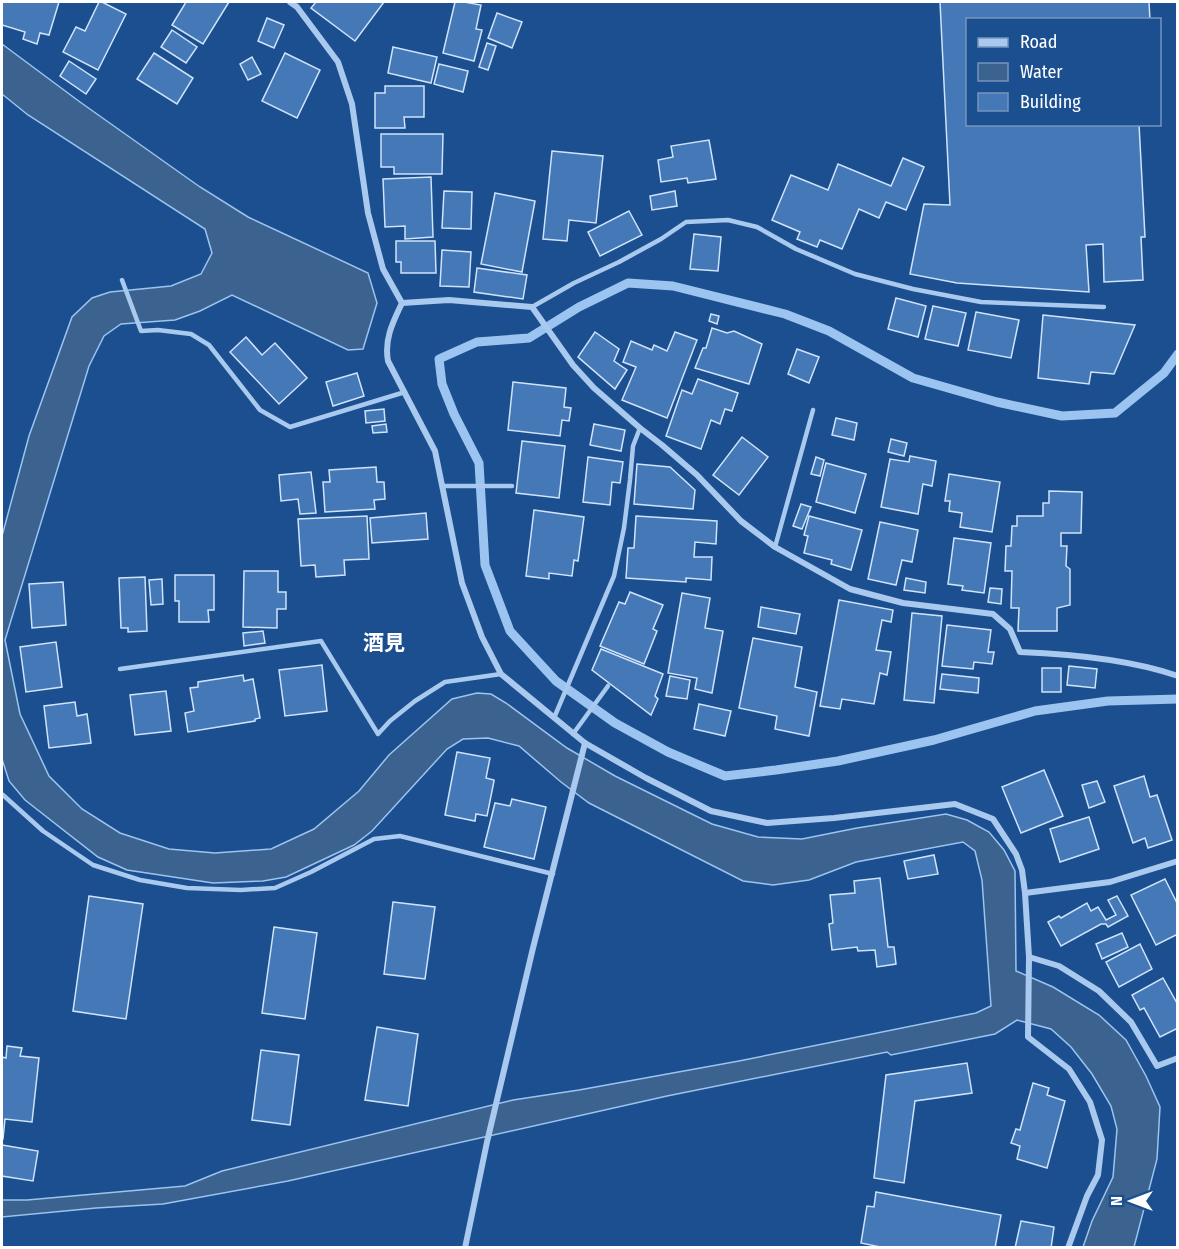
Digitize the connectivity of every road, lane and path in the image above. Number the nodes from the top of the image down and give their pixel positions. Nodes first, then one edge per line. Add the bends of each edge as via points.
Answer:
1 (290, 2) edge
2 (122, 280) dead end
3 (402, 303) junction
4 (532, 307) junction
5 (1104, 307) dead end
6 (405, 392) junction
7 (813, 410) dead end
8 (640, 428) junction
9 (443, 486) junction
10 (512, 486) dead end
11 (775, 547) junction
12 (120, 669) dead end
13 (501, 674) junction
14 (1178, 676) edge
15 (608, 686) dead end
16 (554, 718) junction
17 (573, 734) junction
18 (585, 743) junction
19 (3, 795) edge
20 (1178, 861) edge
21 (553, 874) junction
22 (1025, 894) junction
23 (1029, 957) junction
24 (1178, 1058) edge
25 (465, 1248) edge
26 (1068, 1248) edge

1 - 3 street via 338,62 352,104 368,213 383,269
2 - 6 lane via 141,331 191,334 209,345 260,410 290,427
3 - 4 street via 449,300
3 - 6 street via 389,330 386,350
4 - 5 lane via 686,222 728,220 757,226 796,249 855,274 913,288 981,302
4 - 8 street via 573,365
6 - 9 street via 435,451
7 - 11 lane
8 - 11 street via 697,474 741,521
8 - 16 lane via 633,446 614,576
9 - 10 lane
9 - 13 street via 462,583
11 - 14 street via 850,589 903,603 993,614 1010,629 1020,652 1123,662
12 - 13 lane via 321,641 378,734 415,701 445,682
13 - 16 street
15 - 17 lane
16 - 17 street
17 - 18 street
18 - 21 street
18 - 22 street via 711,811 767,823 955,804 993,819 1016,854
19 - 21 lane via 43,831 93,865 140,880 187,888 275,888 374,839 400,836
20 - 22 street via 1110,882
21 - 25 street
22 - 23 street
23 - 24 street via 1059,966 1100,991 1131,1022 1157,1066
23 - 26 street via 1028,1037 1069,1069 1090,1102 1102,1140 1098,1175

